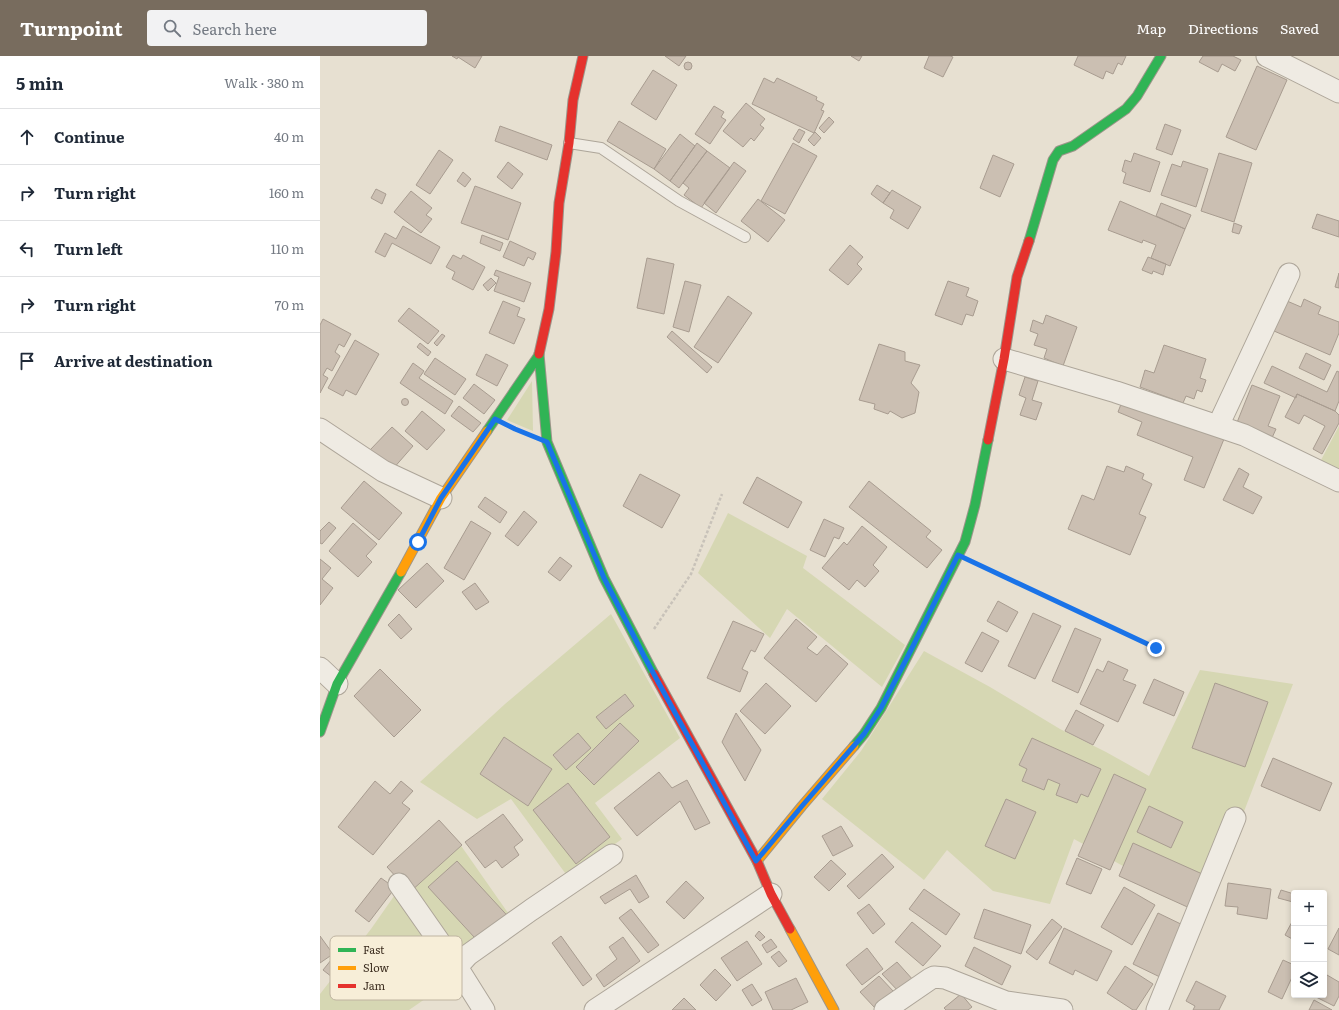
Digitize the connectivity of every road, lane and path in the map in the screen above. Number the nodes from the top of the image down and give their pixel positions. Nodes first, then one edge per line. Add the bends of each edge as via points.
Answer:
1 (583, 56) edge
2 (1161, 56) edge
3 (1267, 56) edge
4 (1339, 92) edge
5 (569, 144) junction
6 (745, 237) dead end
7 (1289, 274) dead end
8 (539, 355) junction
9 (1004, 359) junction
10 (495, 419) junction
11 (1218, 426) junction
12 (320, 429) edge
13 (547, 442) junction
14 (1339, 481) edge
15 (722, 494) dead end
16 (441, 498) junction
17 (958, 555) junction
18 (1156, 648) dead end
19 (640, 649) junction
20 (320, 668) edge
21 (336, 684) junction
22 (320, 732) edge
23 (1235, 818) dead end
24 (612, 855) dead end
25 (756, 861) junction
26 (399, 884) dead end
27 (770, 894) junction
28 (435, 936) edge
29 (462, 962) edge
30 (462, 975) edge
31 (484, 1010) edge
32 (595, 1010) edge
33 (834, 1010) edge
34 (885, 1010) edge
35 (1062, 1010) edge
36 (1157, 1010) edge

1 - 5 street via 573,100
2 - 9 street via 1137,96 1126,109 1073,146 1059,152 1053,160 1017,277
3 - 4 street
5 - 6 lane via 601,148 679,201
5 - 8 street via 559,203 549,309
7 - 11 street
8 - 10 street
8 - 13 street
9 - 11 street
9 - 17 street via 975,505 965,542
10 - 13 path
10 - 16 street
11 - 14 street via 1244,435
12 - 16 street via 383,471
13 - 19 street via 604,578
15 - 19 path via 691,574
16 - 21 street
17 - 18 path
17 - 25 street via 881,708 864,734
19 - 25 street
20 - 21 street
21 - 22 street
23 - 36 street
24 - 29 street via 531,910
25 - 27 street
26 - 28 street
27 - 32 street
27 - 33 street
30 - 31 street
34 - 35 street via 934,977 945,978 1006,1002

